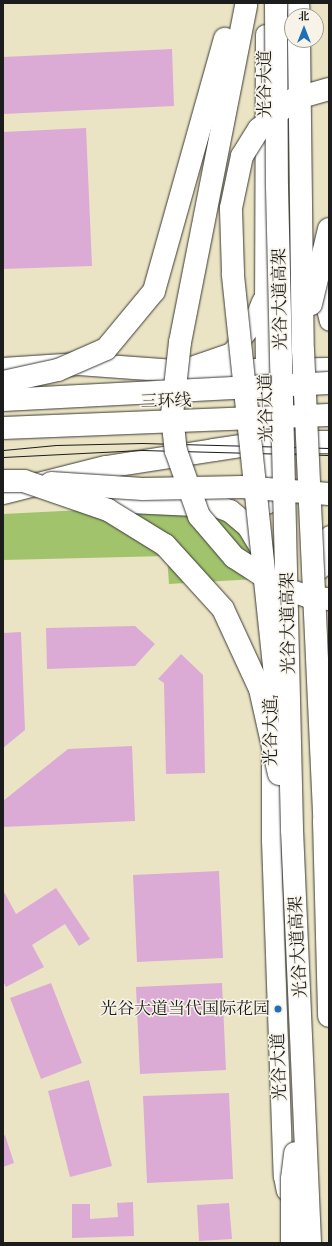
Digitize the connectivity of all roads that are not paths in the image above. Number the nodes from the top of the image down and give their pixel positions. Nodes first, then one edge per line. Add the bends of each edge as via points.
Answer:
1 (235, 3) edge
2 (246, 3) edge
3 (266, 3) edge
4 (276, 3) edge
5 (299, 48) edge
6 (309, 48) edge
7 (329, 89) edge
8 (329, 229) edge
9 (309, 237) junction
10 (264, 294) junction
11 (329, 321) edge
12 (303, 350) junction
13 (3, 369) edge
14 (265, 369) junction
15 (175, 370) junction
16 (324, 374) edge
17 (3, 382) edge
18 (329, 394) edge
19 (3, 400) edge
20 (3, 408) edge
21 (329, 415) edge
22 (3, 428) edge
23 (267, 442) junction
24 (323, 442) edge
25 (3, 481) edge
26 (24, 481) junction
27 (3, 493) edge
28 (329, 494) edge
29 (3, 496) edge
30 (329, 535) edge
31 (268, 559) junction
32 (320, 568) junction
33 (329, 599) edge
34 (329, 612) edge
35 (315, 667) junction
36 (291, 760) junction
37 (292, 830) junction
38 (329, 1016) edge
39 (304, 1080) junction
40 (292, 1243) edge
41 (296, 1243) edge
42 (310, 1243) edge

1 - 17 highway, bridge via 154,291 106,349 58,370
2 - 33 highway, bridge via 180,342 172,415 176,451 199,516 234,557 282,588 309,597
3 - 10 main road, 光谷大道
4 - 36 highway, 光谷大道高架, bridge via 277,187
5 - 12 highway, 光谷大道高架, bridge
6 - 9 main road
7 - 36 highway, bridge via 294,99 259,129 242,156 231,208 233,273 277,694
8 - 12 highway, bridge via 315,282
9 - 11 main road
9 - 16 main road
10 - 14 main road, 光谷大道
10 - 15 main road via 251,326 231,352
12 - 35 highway, 光谷大道高架, bridge
13 - 15 highway via 79,364
14 - 15 highway
14 - 16 highway
14 - 23 main road, 光谷大道
16 - 19 highway, bridge
16 - 24 main road
18 - 20 highway, 三环线, bridge
21 - 22 highway, 三环线, bridge
23 - 24 highway
23 - 27 highway via 106,467
23 - 31 main road, 光谷大道
24 - 32 main road
25 - 26 highway, bridge
26 - 28 highway, bridge via 142,489 242,487
26 - 37 highway, bridge via 108,510 164,545 223,609 260,689
29 - 31 highway via 216,506 230,511 248,526
30 - 32 main road
31 - 41 main road, 光谷大道 via 272,614 270,840 283,1176
32 - 34 main road
34 - 35 highway, bridge
35 - 38 highway, 光谷大道高架, bridge via 324,821
36 - 37 highway, 光谷大道高架, bridge
37 - 39 highway, 光谷大道高架, bridge
39 - 40 highway, bridge via 292,1179
39 - 42 highway, 光谷大道高架, bridge

